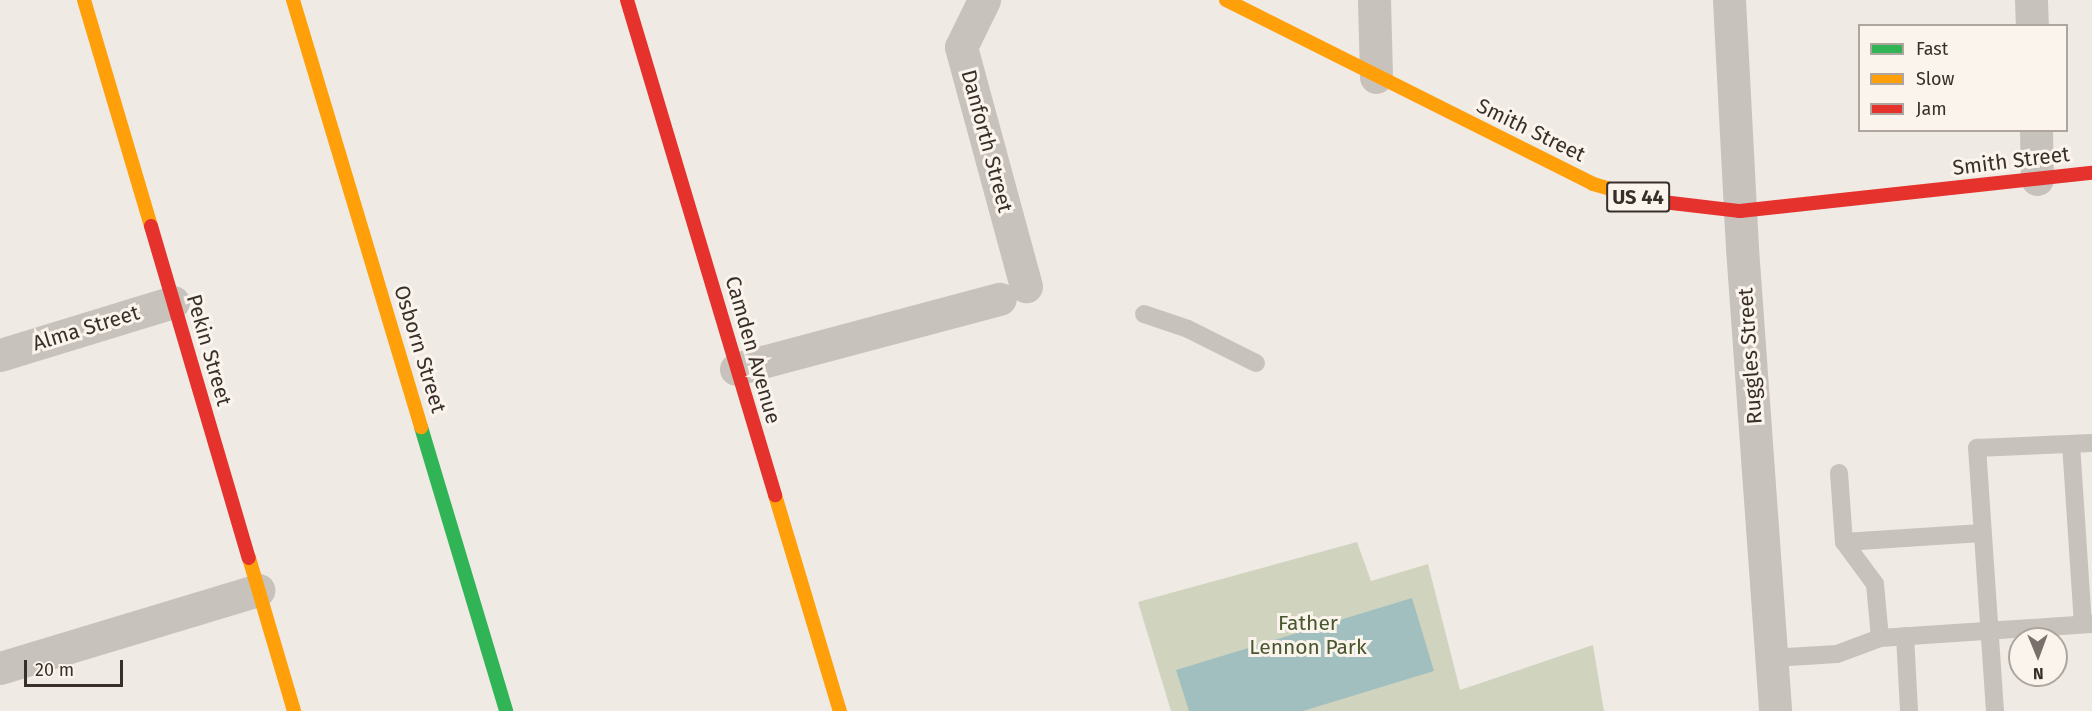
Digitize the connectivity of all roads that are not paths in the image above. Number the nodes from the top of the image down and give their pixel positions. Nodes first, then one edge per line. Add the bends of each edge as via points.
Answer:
1 (84, 0) edge
2 (294, 0) edge
3 (627, 0) edge
4 (984, 0) edge
5 (1226, 0) edge
6 (1374, 0) edge
7 (1729, 0) edge
8 (2031, 0) edge
9 (2032, 24) edge
10 (1376, 77) junction
11 (2036, 132) edge
12 (2092, 173) edge
13 (2037, 179) junction
14 (1740, 211) junction
15 (173, 302) junction
16 (1144, 314) dead end
17 (0, 355) edge
18 (1256, 363) dead end
19 (736, 369) junction
20 (2092, 442) edge
21 (2071, 444) junction
22 (1839, 472) dead end
23 (1983, 533) junction
24 (1844, 542) junction
25 (258, 590) junction
26 (2088, 624) edge
27 (1989, 630) junction
28 (1905, 636) junction
29 (1880, 638) junction
30 (1772, 658) junction
31 (0, 668) edge
32 (294, 711) edge
33 (506, 711) edge
34 (840, 711) edge
35 (1775, 711) edge
36 (1909, 711) edge
37 (1995, 711) edge

1 - 15 street, Pekin Street
2 - 33 street, Osborn Street
3 - 19 street, Camden Avenue
4 - 19 street, Danforth Street via 961,47 1013,293
5 - 10 street, Smith Street / US 44
6 - 10 street
7 - 14 street, Ruggles Street
8 - 9 street
10 - 14 street, Smith Street / US 44 via 1593,184 1647,200
11 - 13 street
12 - 13 street, Smith Street / US 44
13 - 14 street, Smith Street / US 44
14 - 30 street, Ruggles Street
15 - 17 street, Alma Street
15 - 25 street, Pekin Street
16 - 18 lane via 1188,329
19 - 34 street, Camden Avenue
20 - 21 lane
21 - 23 lane via 1977,448
21 - 26 lane
22 - 24 lane
23 - 24 lane
23 - 27 lane
24 - 29 lane via 1875,584
25 - 31 street
25 - 32 street, Pekin Street
26 - 27 lane
27 - 28 lane
27 - 37 lane
28 - 29 lane
28 - 36 lane
29 - 30 lane via 1837,654
30 - 35 street, Ruggles Street

